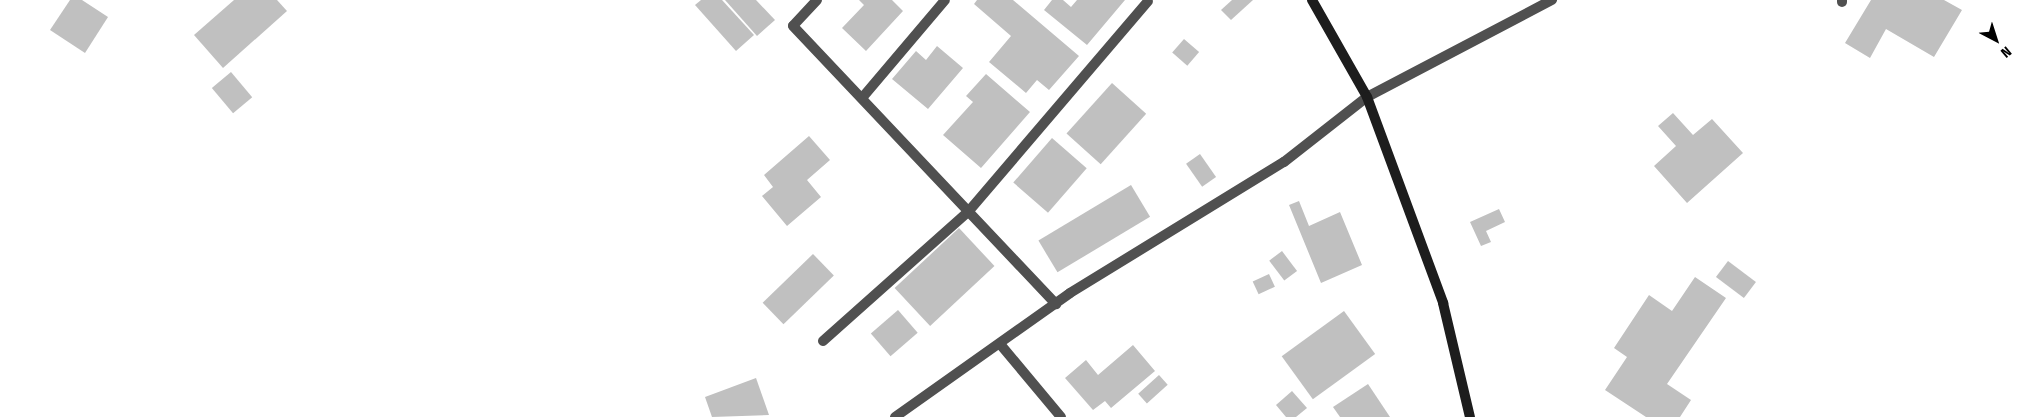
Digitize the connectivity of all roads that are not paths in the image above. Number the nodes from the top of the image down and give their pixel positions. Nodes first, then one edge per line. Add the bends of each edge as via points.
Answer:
1 (816, 0) edge
2 (945, 0) edge
3 (1312, 0) edge
4 (1552, 0) edge
5 (1148, 1) edge
6 (1367, 97) junction
7 (862, 98) junction
8 (968, 212) junction
9 (1056, 304) junction
10 (823, 341) dead end
11 (1000, 344) junction
12 (894, 417) edge
13 (1061, 417) edge
14 (1470, 417) edge

1 - 7 street via 793,26
2 - 7 street
3 - 6 street
4 - 6 street
5 - 8 street
6 - 9 street via 1284,162 1167,230
6 - 14 street via 1444,303
7 - 8 street
8 - 9 street
8 - 10 street
9 - 11 street
11 - 12 street
11 - 13 street

